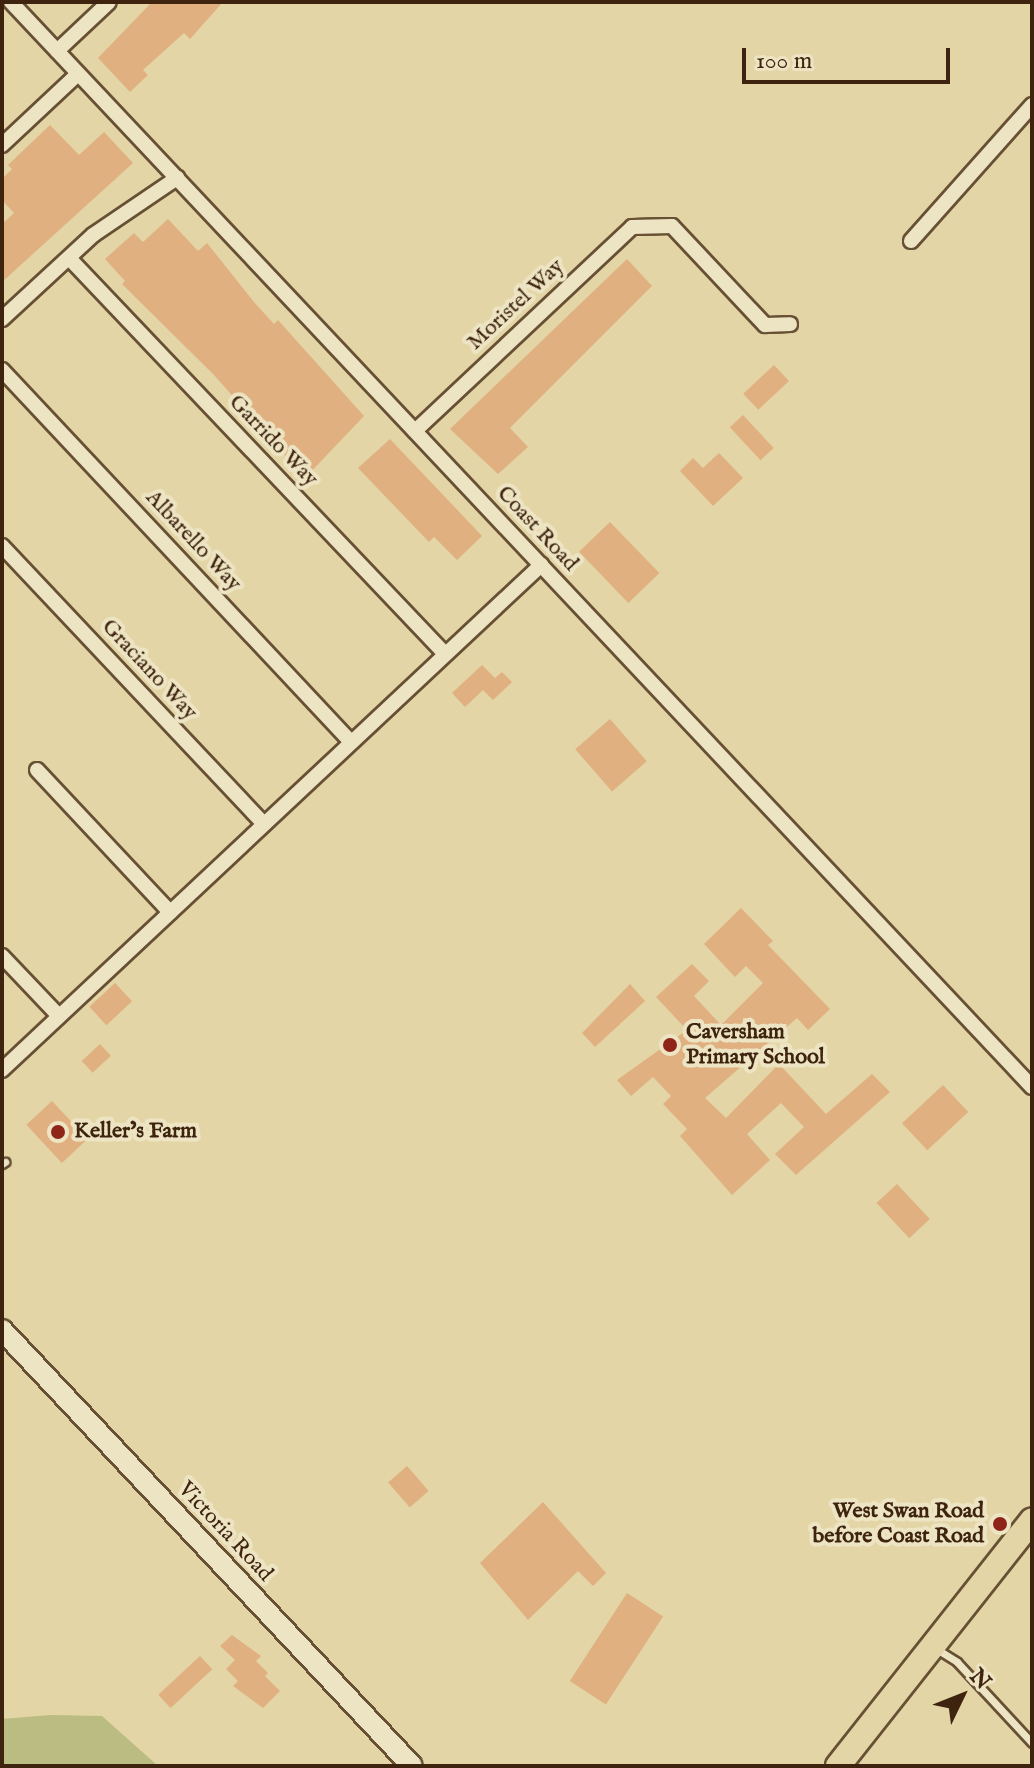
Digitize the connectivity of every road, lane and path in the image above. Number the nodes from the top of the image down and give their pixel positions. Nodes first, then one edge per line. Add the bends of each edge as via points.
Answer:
1 (11, 2) edge
2 (109, 2) edge
3 (57, 51) junction
4 (78, 74) junction
5 (1032, 105) edge
6 (2, 145) edge
7 (177, 178) junction
8 (911, 241) dead end
9 (69, 258) junction
10 (2, 319) edge
11 (790, 324) dead end
12 (2, 370) edge
13 (415, 431) junction
14 (2, 546) edge
15 (541, 565) junction
16 (445, 654) junction
17 (351, 742) junction
18 (37, 770) dead end
19 (264, 824) junction
20 (170, 912) junction
21 (2, 956) edge
22 (59, 1016) junction
23 (2, 1070) edge
24 (1032, 1087) edge
25 (2, 1330) edge
26 (1032, 1520) edge
27 (933, 1646) junction
28 (1032, 1743) edge
29 (412, 1766) edge
30 (838, 1766) edge

1 - 3 street, Coast Road
2 - 3 street
3 - 4 street, Coast Road
4 - 6 street
4 - 7 street, Coast Road
5 - 8 street
7 - 9 street via 93,235
7 - 13 street, Coast Road
9 - 10 street
9 - 16 street, Garrido Way
11 - 13 street, Moristel Way via 765,325 672,226 632,227
12 - 17 street, Albarello Way
13 - 15 street, Coast Road
14 - 19 street, Graciano Way
15 - 16 street
15 - 24 street, Coast Road
16 - 17 street
17 - 19 street
18 - 20 street
19 - 20 street
20 - 22 street
21 - 22 street
22 - 23 street
25 - 29 street, Victoria Road
26 - 27 main road
27 - 28 lane via 957,1662
27 - 30 main road

